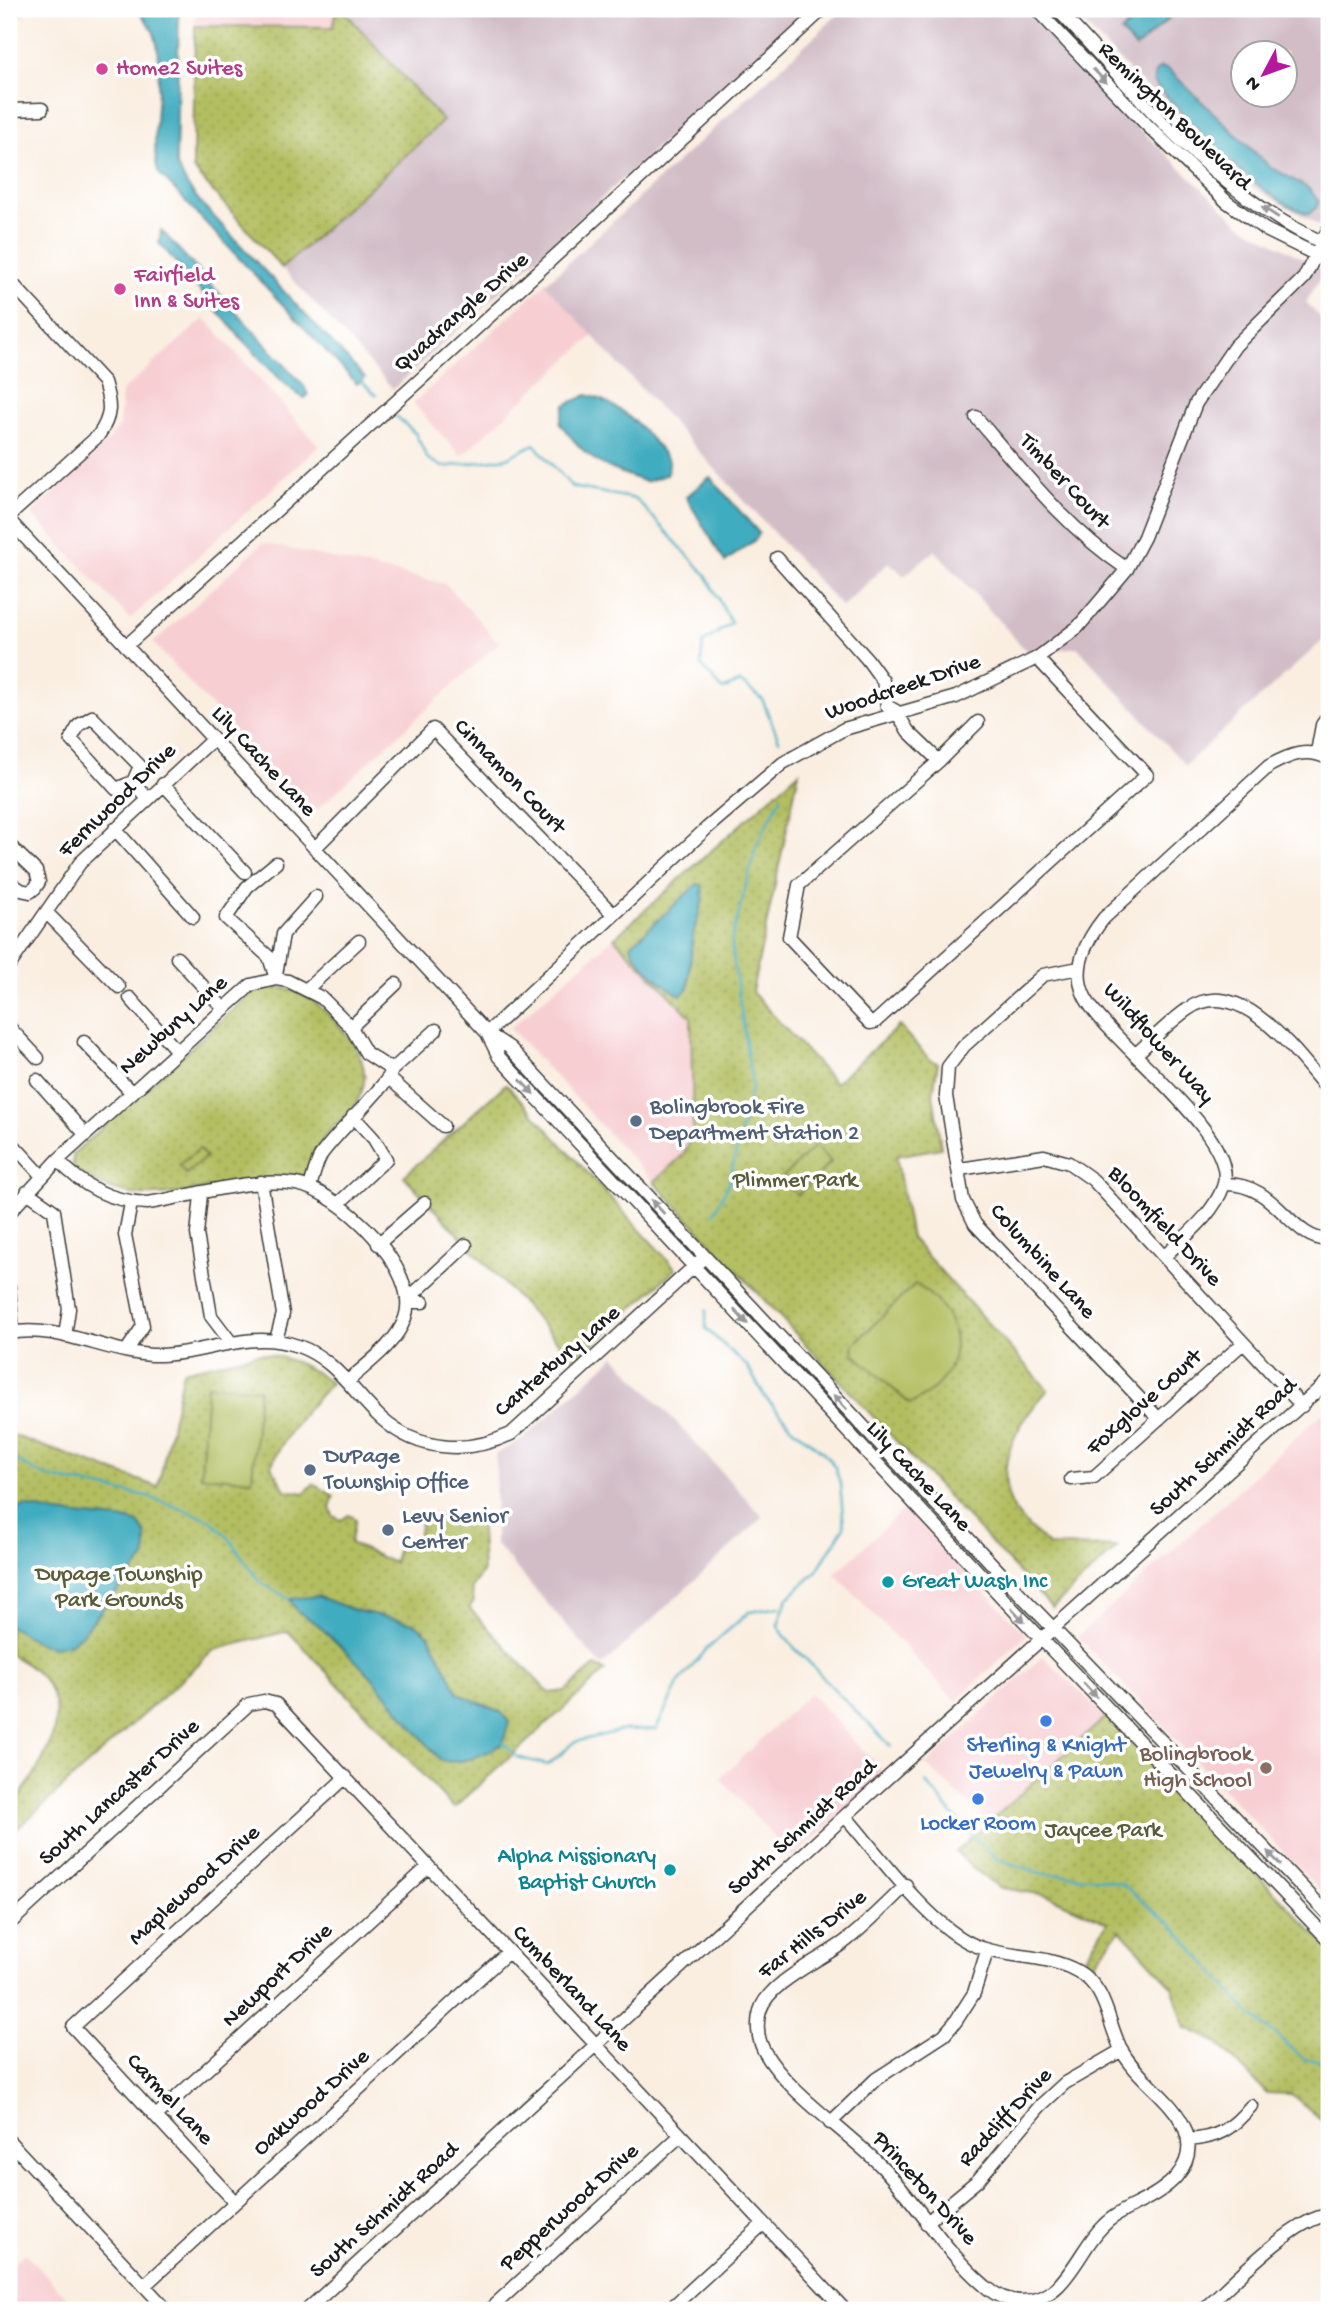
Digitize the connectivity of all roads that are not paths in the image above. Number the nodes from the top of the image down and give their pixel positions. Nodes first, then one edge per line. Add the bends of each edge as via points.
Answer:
1 (823, 9) edge
2 (1036, 9) edge
3 (1057, 9) edge
4 (9, 110) edge
5 (41, 110) dead end
6 (1329, 228) edge
7 (1326, 244) edge
8 (1317, 255) junction
9 (1329, 261) edge
10 (9, 280) edge
11 (976, 417) dead end
12 (9, 518) edge
13 (777, 558) dead end
14 (1127, 569) junction
15 (126, 646) junction
16 (1037, 658) junction
17 (896, 711) junction
18 (1329, 714) edge
19 (978, 722) dead end
20 (213, 739) junction
21 (1323, 755) edge
22 (939, 761) junction
23 (133, 782) junction
24 (163, 784) junction
25 (148, 799) junction
26 (115, 829) junction
27 (9, 845) edge
28 (315, 848) junction
29 (276, 863) dead end
30 (245, 872) dead end
31 (9, 882) edge
32 (36, 888) junction
33 (316, 897) dead end
34 (53, 900) junction
35 (46, 912) junction
36 (613, 914) junction
37 (193, 917) dead end
38 (359, 941) dead end
39 (177, 958) dead end
40 (9, 966) edge
41 (1079, 968) junction
42 (276, 979) junction
43 (396, 984) dead end
44 (119, 987) dead end
45 (308, 988) junction
46 (130, 998) dead end
47 (224, 1009) junction
48 (9, 1027) edge
49 (351, 1027) junction
50 (436, 1030) dead end
51 (487, 1033) junction
52 (83, 1042) dead end
53 (177, 1051) junction
54 (1135, 1055) junction
55 (38, 1058) dead end
56 (391, 1074) junction
57 (37, 1080) dead end
58 (1329, 1091) edge
59 (132, 1093) junction
60 (353, 1116) junction
61 (443, 1126) dead end
62 (85, 1134) junction
63 (9, 1140) edge
64 (58, 1160) junction
65 (960, 1168) junction
66 (42, 1176) junction
67 (261, 1182) junction
68 (1225, 1184) junction
69 (310, 1187) junction
70 (27, 1192) junction
71 (201, 1195) junction
72 (131, 1203) junction
73 (339, 1203) junction
74 (425, 1203) dead end
75 (9, 1213) edge
76 (1329, 1240) edge
77 (378, 1244) junction
78 (466, 1245) dead end
79 (1165, 1256) junction
80 (705, 1257) junction
81 (694, 1267) junction
82 (9, 1287) edge
83 (408, 1300) junction
84 (423, 1302) dead end
85 (11, 1332) edge
86 (65, 1336) junction
87 (276, 1340) junction
88 (230, 1341) junction
89 (1242, 1344) junction
90 (127, 1350) junction
91 (1329, 1380) edge
92 (348, 1381) junction
93 (1301, 1406) junction
94 (1159, 1419) junction
95 (1071, 1479) dead end
96 (1054, 1630) junction
97 (1043, 1641) junction
98 (264, 1701) joint
99 (346, 1777) junction
100 (845, 1816) junction
101 (428, 1867) junction
102 (906, 1885) junction
103 (1329, 1915) edge
104 (9, 1924) edge
105 (1329, 1941) edge
106 (987, 1951) junction
107 (508, 1952) junction
108 (751, 2025) joint
109 (73, 2027) joint
110 (596, 2046) junction
111 (1122, 2050) junction
112 (1251, 2106) dead end
113 (156, 2116) junction
114 (830, 2123) junction
115 (680, 2136) junction
116 (1188, 2140) junction
117 (9, 2141) edge
118 (235, 2202) junction
119 (1329, 2215) edge
120 (926, 2223) junction
121 (763, 2224) junction
122 (144, 2286) junction
123 (167, 2310) edge
124 (307, 2310) edge
125 (489, 2310) edge
126 (669, 2310) edge
127 (845, 2310) edge
128 (1203, 2310) edge

1 - 15 street, Quadrangle Drive
2 -> 8 street, Remington Boulevard via 1227,202 1266,230
7 -> 3 street, Remington Boulevard via 1235,188 1190,148
4 - 5 street
6 - 7 street, Woodcreek Drive
7 - 8 street, Woodcreek Drive
8 - 9 street, Remington Boulevard
8 - 14 street, Woodcreek Drive via 1291,294 1235,346 1196,403 1161,499
10 - 12 street via 104,382 111,404 108,422 98,436
11 - 14 street, Timber Court via 1075,527
12 - 15 street, Lily Cache Lane
13 - 17 street via 867,659 883,681 887,706
14 - 16 street, Woodcreek Drive via 1078,626
15 - 20 street, Lily Cache Lane
16 - 17 street, Woodcreek Drive via 956,697
16 - 22 street via 1147,775 873,1023 789,937 799,885
17 - 22 street via 908,731
17 - 36 street, Woodcreek Drive via 844,729 783,763
18 - 21 street via 1322,725
19 - 22 street
20 - 24 street, Fernwood Drive
20 - 28 street, Lily Cache Lane
21 - 41 street, Wildflower Way via 1291,754 1269,766 1104,918 1088,937
23 - 23 street via 116,789 71,739 79,725 92,717 140,766
23 - 25 street
24 - 25 street, Fernwood Drive
24 - 30 street
25 - 26 street, Fernwood Drive
26 - 34 street, Fernwood Drive via 80,863
26 - 37 street
27 - 32 street via 36,871
28 - 36 street, Cinnamon Court via 433,729
28 - 51 street, Lily Cache Lane
29 - 42 street via 247,887 226,918 269,957
31 - 32 street via 20,890
32 - 34 street
33 - 42 street via 283,934
34 - 35 street, Fernwood Drive
35 - 40 street, Fernwood Drive
35 - 44 street
36 - 51 street, Woodcreek Drive
38 - 45 street
39 - 47 street
41 - 54 street, Wildflower Way via 1084,996
41 - 65 street, Columbine Lane via 1043,975 964,1046 948,1067 946,1096
42 - 45 street
42 - 47 street, Newbury Lane via 251,985
43 - 49 street
45 - 49 street
46 - 53 street
47 - 53 street, Newbury Lane
48 - 55 street
49 - 56 street via 366,1053
50 - 56 street
80 -> 51 street, Lily Cache Lane via 510,1048
51 -> 81 street, Lily Cache Lane via 499,1058
52 - 59 street
53 - 59 street, Newbury Lane
54 - 58 street via 1190,1007 1229,1000 1254,1012 1275,1030
54 - 68 street, Wildflower Way via 1220,1150
56 - 60 street
56 - 61 street
57 - 62 street
59 - 62 street, Newbury Lane
60 - 69 street via 320,1156
60 - 73 street via 386,1159
62 - 64 street, Newbury Lane
63 - 66 street
64 - 66 street, Newbury Lane
64 - 72 street via 84,1185
65 - 79 street, Bloomfield Drive via 1044,1156 1069,1163 1093,1180
65 - 94 street, Columbine Lane via 964,1200 975,1224
66 - 70 street, Newbury Lane
67 - 69 street
67 - 71 street
67 - 87 street via 283,1314
68 - 76 street via 1255,1189 1293,1223
68 - 79 street via 1210,1211
69 - 73 street
70 - 75 street, Newbury Lane
70 - 86 street via 54,1211 69,1309
71 - 72 street
71 - 88 street via 197,1234 211,1316
72 - 90 street via 125,1235 143,1326
73 - 77 street
74 - 77 street
77 - 83 street via 398,1268
78 - 83 street
79 - 89 street, Bloomfield Drive
80 - 81 street, Canterbury Lane
96 -> 80 street, Lily Cache Lane
81 - 92 street, Canterbury Lane via 511,1434 493,1442 462,1449 410,1438 382,1419
81 -> 97 street, Lily Cache Lane
82 - 85 street
83 - 84 street
83 - 92 street via 405,1318 392,1340
85 - 86 street, Canterbury Lane
86 - 90 street, Canterbury Lane
87 - 88 street, Canterbury Lane
87 - 92 street, Canterbury Lane via 309,1352
88 - 90 street, Canterbury Lane via 161,1355
89 - 93 street, Bloomfield Drive
89 - 94 street, Foxglove Court
91 - 93 street, South Schmidt Road
93 - 96 street, South Schmidt Road
94 - 95 street, Foxglove Court via 1094,1477
96 - 97 street, South Schmidt Road
103 -> 96 street, Lily Cache Lane
97 - 100 street, South Schmidt Road
97 -> 105 street, Lily Cache Lane
98 - 99 street, Cumberland Lane via 276,1704
98 - 104 street, South Lancaster Drive via 249,1704
99 - 101 street, Cumberland Lane
99 - 109 street, Maplewood Drive
100 - 102 street
100 - 110 street, South Schmidt Road
101 - 107 street, Cumberland Lane
101 - 113 street, Newport Drive
102 - 106 street via 947,1928
102 - 108 street, Far Hills Drive via 843,1943 775,1989
106 - 111 street via 1055,1962 1080,1972 1103,1999
106 - 114 street via 974,1993 956,2021 943,2035 876,2078
107 - 110 street, Cumberland Lane
107 - 118 street, Oakwood Drive
108 - 114 street, Princeton Drive via 774,2064
109 - 113 street, Carmel Lane
110 - 115 street, Cumberland Lane
110 - 124 street, South Schmidt Road
111 - 116 street via 1177,2116
111 - 120 street, Radcliff Drive via 1065,2083 978,2180
112 - 116 street via 1220,2135
113 - 118 street, Carmel Lane
114 - 120 street, Princeton Drive via 883,2168
115 - 121 street, Cumberland Lane
115 - 125 street, Pepperwood Drive
116 - 120 street, Princeton Drive via 1184,2166 1167,2188 1112,2218 1071,2273 1043,2297 1021,2301 1000,2297
117 - 122 street
118 - 122 street, Oakwood Drive
119 - 128 street via 1308,2220 1289,2232
121 - 126 street
121 - 127 street, Cumberland Lane
122 - 123 street

